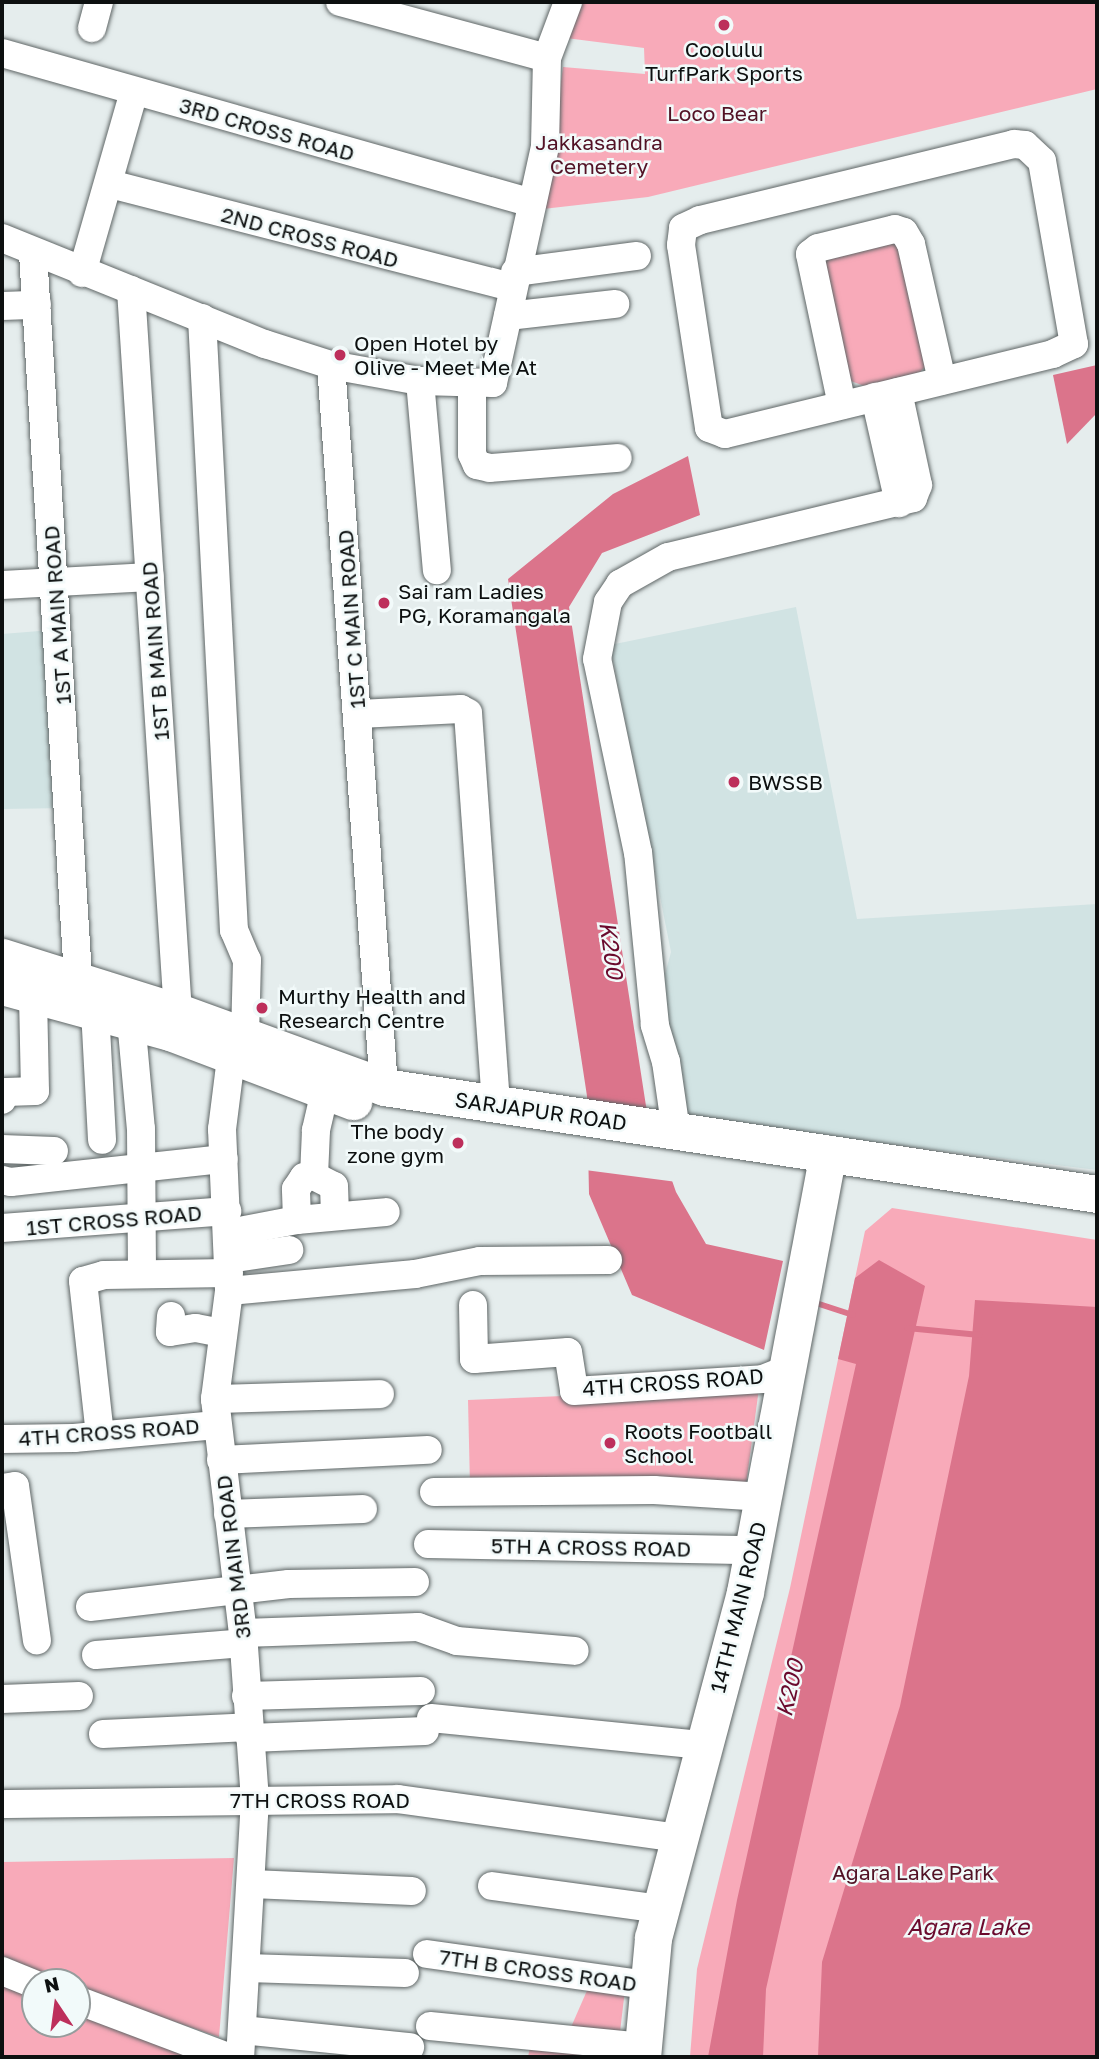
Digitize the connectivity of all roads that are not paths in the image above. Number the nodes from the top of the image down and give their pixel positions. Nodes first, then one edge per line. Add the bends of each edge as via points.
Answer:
1 (340, 2) edge
2 (568, 2) edge
3 (2, 53) edge
4 (547, 58) junction
5 (134, 92) junction
6 (110, 184) junction
7 (532, 203) junction
8 (2, 238) edge
9 (33, 253) junction
10 (637, 256) dead end
11 (82, 273) junction
12 (513, 279) junction
13 (131, 290) junction
14 (37, 304) junction
15 (615, 304) dead end
16 (2, 306) edge
17 (508, 316) junction
18 (202, 318) junction
19 (331, 365) junction
20 (420, 381) junction
21 (942, 381) junction
22 (472, 383) junction
23 (887, 394) junction
24 (842, 405) junction
25 (618, 458) dead end
26 (438, 570) dead end
27 (150, 577) junction
28 (55, 583) junction
29 (2, 584) edge
30 (359, 714) junction
31 (2, 957) edge
32 (78, 977) junction
33 (17, 989) edge
34 (95, 1010) junction
35 (178, 1012) junction
36 (131, 1020) junction
37 (238, 1047) junction
38 (384, 1087) junction
39 (326, 1092) junction
40 (3, 1095) edge
41 (496, 1106) junction
42 (578, 1128) junction
43 (671, 1138) junction
44 (102, 1140) dead end
45 (2, 1149) edge
46 (54, 1151) dead end
47 (224, 1159) junction
48 (838, 1167) junction
49 (141, 1169) junction
50 (314, 1176) junction
51 (2, 1180) edge
52 (1097, 1194) edge
53 (386, 1212) dead end
54 (141, 1216) junction
55 (334, 1216) junction
56 (1097, 1216) edge
57 (297, 1220) junction
58 (2, 1228) edge
59 (289, 1250) dead end
60 (229, 1253) junction
61 (608, 1260) dead end
62 (142, 1274) junction
63 (472, 1305) dead end
64 (171, 1316) dead end
65 (222, 1333) junction
66 (797, 1362) junction
67 (380, 1394) dead end
68 (216, 1412) junction
69 (100, 1435) junction
70 (2, 1436) edge
71 (428, 1450) dead end
72 (221, 1460) junction
73 (8, 1487) edge
74 (434, 1492) dead end
75 (764, 1497) junction
76 (363, 1509) dead end
77 (228, 1514) junction
78 (428, 1544) dead end
79 (754, 1550) junction
80 (415, 1582) dead end
81 (239, 1592) junction
82 (90, 1607) dead end
83 (244, 1638) junction
84 (37, 1640) dead end
85 (575, 1651) dead end
86 (96, 1655) dead end
87 (421, 1691) dead end
88 (79, 1696) dead end
89 (246, 1696) junction
90 (2, 1699) edge
91 (249, 1732) junction
92 (103, 1734) dead end
93 (703, 1745) junction
94 (255, 1799) junction
95 (2, 1804) edge
96 (678, 1838) junction
97 (252, 1884) junction
98 (492, 1886) dead end
99 (412, 1891) dead end
100 (660, 1909) junction
101 (427, 1954) dead end
102 (247, 1968) junction
103 (2, 1971) edge
104 (405, 1973) dead end
105 (21, 1978) edge
106 (648, 1985) junction
107 (91, 2005) edge
108 (430, 2026) dead end
109 (241, 2044) edge
110 (410, 2047) dead end
111 (650, 2054) edge
112 (228, 2057) edge

1 - 4 street
2 - 4 street
3 - 5 street, 3RD CROSS ROAD
4 - 7 street via 545,146
5 - 6 street
5 - 7 street, 3RD CROSS ROAD
6 - 11 street
6 - 12 street, 2ND CROSS ROAD
7 - 12 street
8 - 9 street
9 - 11 street
9 - 14 street, 1ST A MAIN ROAD
10 - 12 street
11 - 13 street
12 - 17 street
13 - 18 street
13 - 27 street, 1ST B MAIN ROAD
14 - 16 street
14 - 28 street, 1ST A MAIN ROAD
15 - 17 street
17 - 22 street via 497,376 493,383
18 - 19 street
18 - 37 street, 3RD MAIN ROAD via 223,498 234,930 247,960
19 - 20 street
19 - 30 street, 1ST C MAIN ROAD
20 - 22 street
20 - 26 street
21 - 23 street
21 - 24 street via 911,244 904,232 882,232 810,254
21 - 24 street via 1053,354 1074,344 1042,161 1025,145 700,220 683,229 681,245 709,428 725,433
22 - 25 street via 472,454 477,465 489,468
23 - 24 street
23 - 43 street via 918,485 912,498 668,557 620,584 608,602 597,659 638,853 655,1025 666,1062
27 - 28 street
27 - 35 street, 1ST B MAIN ROAD
28 - 29 street
28 - 32 street, 1ST A MAIN ROAD
30 - 38 street, 1ST C MAIN ROAD
30 - 41 street via 461,709 468,713
31 - 32 main road, SARJAPUR ROAD
32 - 35 main road, SARJAPUR ROAD
33 - 34 main road, SARJAPUR ROAD
33 - 40 street via 35,1091
34 - 36 main road, SARJAPUR ROAD
34 - 44 street
35 - 37 main road, SARJAPUR ROAD
36 - 37 main road, SARJAPUR ROAD
36 - 49 street
37 - 38 main road, SARJAPUR ROAD
37 - 39 main road, SARJAPUR ROAD
37 - 47 street, 3RD MAIN ROAD via 222,1129
38 - 41 main road, SARJAPUR ROAD
39 - 42 main road, SARJAPUR ROAD via 388,1113
39 - 50 street via 316,1130
41 - 42 main road, SARJAPUR ROAD
42 - 43 main road, SARJAPUR ROAD
43 - 48 main road, SARJAPUR ROAD
45 - 46 street
47 - 49 street
47 - 60 street, 3RD MAIN ROAD
48 - 52 main road, SARJAPUR ROAD
48 - 56 main road, SARJAPUR ROAD
48 - 66 main road, 14TH MAIN ROAD
49 - 51 street
49 - 54 street
50 - 55 street via 334,1186
50 - 57 street via 304,1177 296,1189
53 - 55 street
54 - 58 street, 1ST CROSS ROAD
54 - 60 street, 1ST CROSS ROAD
54 - 62 street
55 - 57 street
57 - 60 street
59 - 60 street
60 - 61 street via 415,1274 480,1261
60 - 62 street
60 - 65 street, 3RD MAIN ROAD
62 - 69 street via 83,1281
63 - 66 street, 4TH CROSS ROAD via 474,1359 568,1352 574,1391 763,1379
64 - 65 street via 170,1332 196,1328
65 - 68 street, 3RD MAIN ROAD
66 - 75 main road, 14TH MAIN ROAD
66 - 111 main road, 14TH MAIN ROAD via 764,1595
67 - 68 street, 4TH CROSS ROAD
68 - 69 street, 4TH CROSS ROAD
68 - 72 street, 3RD MAIN ROAD
69 - 70 street, 4TH CROSS ROAD
71 - 72 street
72 - 77 street, 3RD MAIN ROAD
73 - 84 street
74 - 75 street via 654,1490
75 - 79 main road, 14TH MAIN ROAD
76 - 77 street
77 - 81 street, 3RD MAIN ROAD
78 - 79 street, 5TH A CROSS ROAD
79 - 93 main road, 14TH MAIN ROAD
80 - 81 street via 289,1584
81 - 82 street
81 - 83 street, 3RD MAIN ROAD
83 - 85 street via 418,1627 457,1641
83 - 86 street
83 - 89 street, 3RD MAIN ROAD
87 - 89 street
88 - 90 street
89 - 91 street, 3RD MAIN ROAD
91 - 92 street
91 - 93 street via 428,1725
91 - 94 street, 3RD MAIN ROAD
93 - 96 main road, 14TH MAIN ROAD
94 - 95 street, 7TH CROSS ROAD
94 - 96 street, 7TH CROSS ROAD via 425,1801 449,1809
94 - 97 street, 3RD MAIN ROAD
96 - 100 main road, 14TH MAIN ROAD
97 - 99 street
97 - 102 street, 3RD MAIN ROAD
98 - 100 street
100 - 106 main road, 14TH MAIN ROAD
101 - 106 street, 7TH B CROSS ROAD
102 - 104 street
102 - 109 street, 3RD MAIN ROAD
103 - 105 street
106 - 111 main road, 14TH MAIN ROAD
107 - 112 street
108 - 111 street
109 - 110 street

